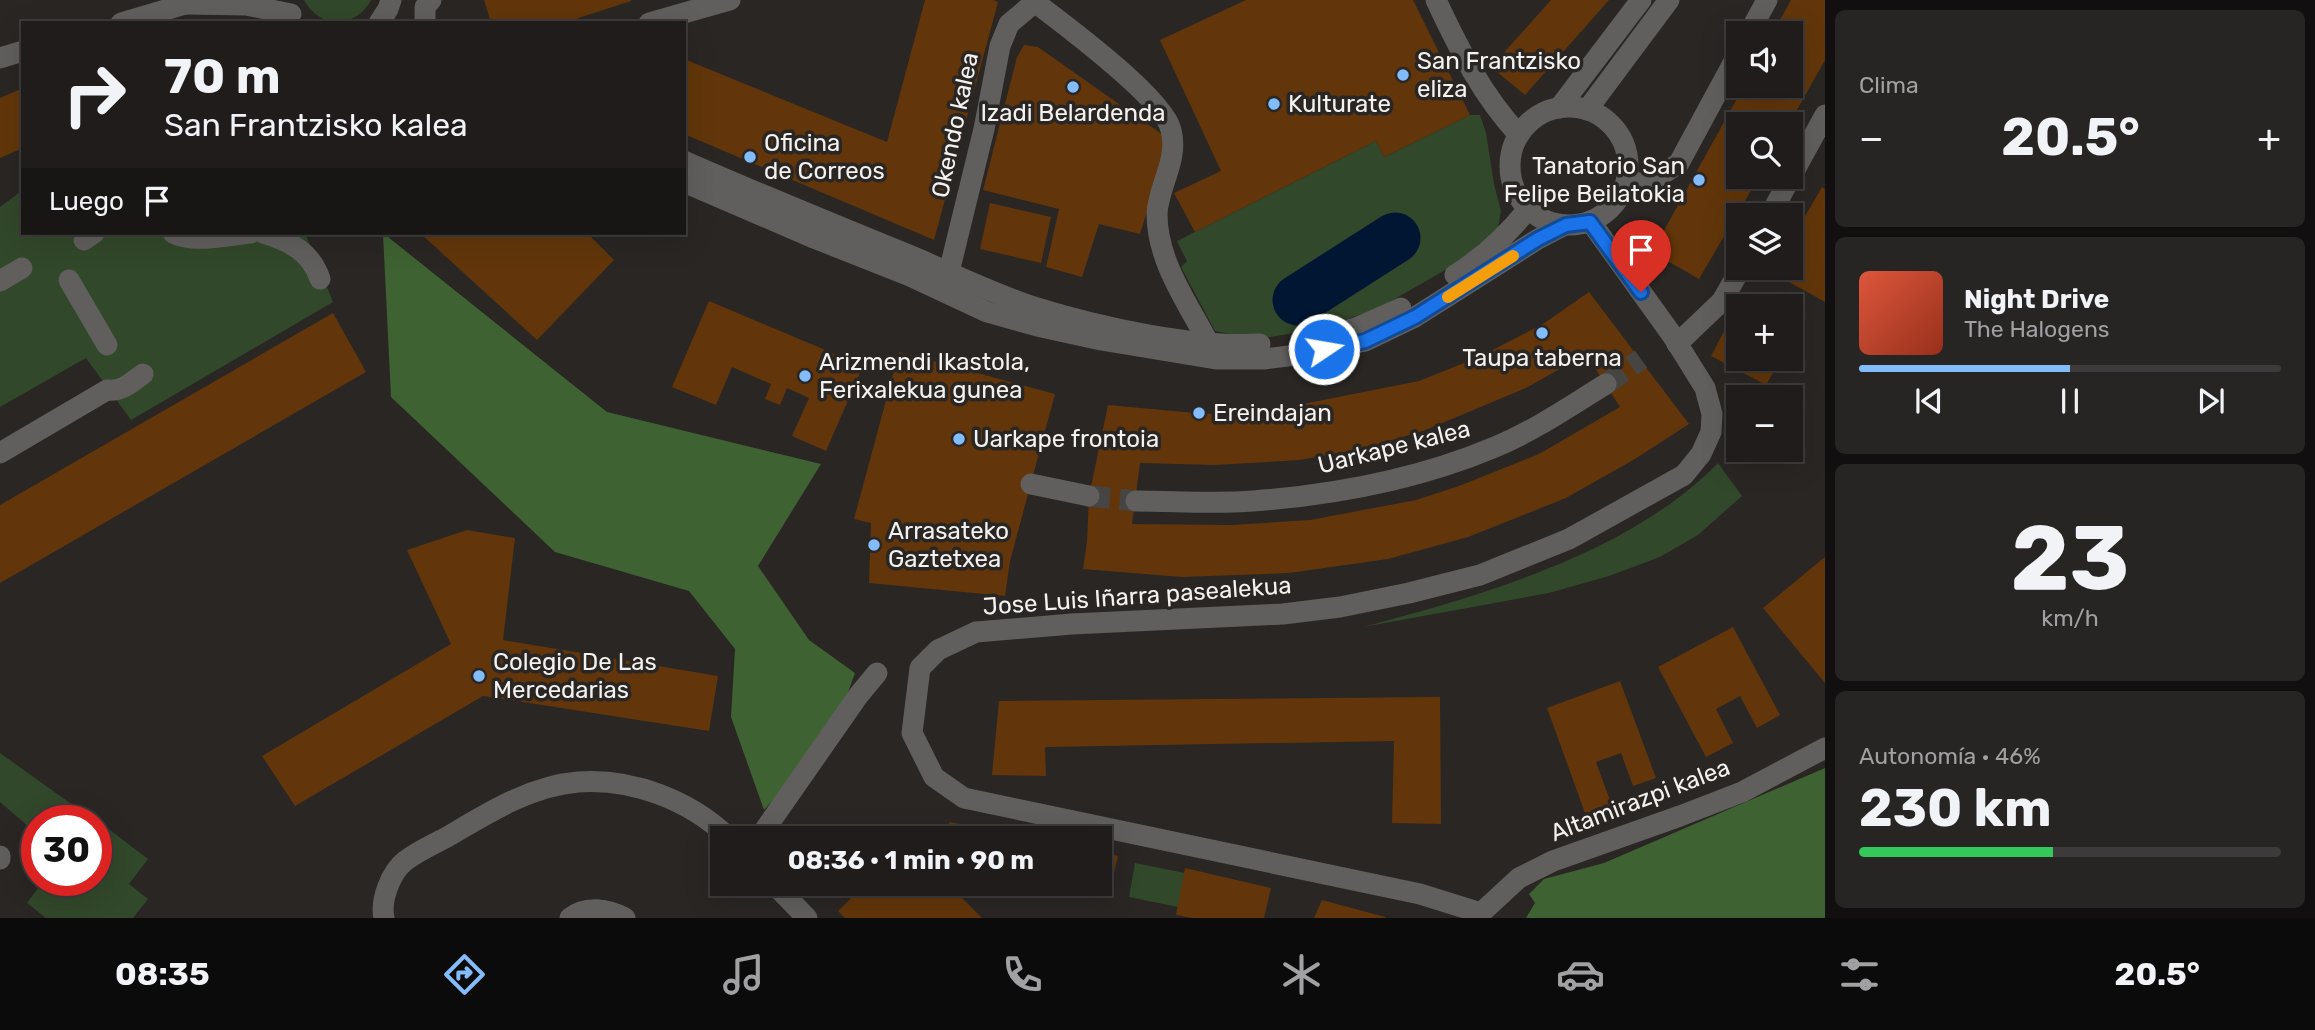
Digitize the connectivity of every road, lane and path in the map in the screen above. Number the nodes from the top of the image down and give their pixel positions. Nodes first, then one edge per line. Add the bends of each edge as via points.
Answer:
1 (431, 0) edge
2 (730, 0) edge
3 (1436, 0) edge
4 (1641, 0) edge
5 (1669, 0) edge
6 (1767, 0) edge
7 (1033, 1) edge
8 (192, 2) edge
9 (292, 12) edge
10 (128, 21) edge
11 (425, 21) edge
12 (656, 21) edge
13 (1756, 21) edge
14 (21, 52) edge
15 (0, 58) edge
16 (1726, 76) edge
17 (1559, 108) junction
18 (1587, 110) junction
19 (1825, 115) edge
20 (1519, 135) junction
21 (686, 162) edge
22 (686, 183) edge
23 (1626, 184) junction
24 (1777, 203) edge
25 (1528, 209) junction
26 (1590, 222) junction
27 (1566, 225) junction
28 (177, 235) edge
29 (231, 235) edge
30 (270, 235) edge
31 (22, 268) dead end
32 (949, 272) junction
33 (320, 279) dead end
34 (69, 280) dead end
35 (1734, 280) edge
36 (0, 281) edge
37 (1208, 342) junction
38 (1677, 344) junction
39 (107, 345) dead end
40 (143, 374) dead end
41 (1606, 384) tunnel mouth
42 (0, 453) edge
43 (1031, 484) dead end
44 (1089, 496) tunnel mouth
45 (1136, 501) tunnel mouth
46 (877, 673) dead end
47 (1825, 748) edge
48 (712, 826) edge
49 (767, 826) edge
50 (786, 896) edge
51 (1480, 915) edge
52 (384, 918) edge
53 (570, 918) edge
54 (625, 918) edge
55 (807, 918) edge

1 - 11 street via 425,7
2 - 12 street
3 - 20 street via 1468,66 1497,112
4 - 17 street
5 - 18 street
6 - 13 street
7 - 32 street, Okendo kalea via 1009,24 1000,46
7 - 37 street via 1153,100 1171,130 1171,160 1157,212 1162,254
8 - 9 street
8 - 10 street
14 - 15 street
16 - 23 street via 1679,163 1651,182
17 - 18 street
17 - 20 street via 1536,117
18 - 23 street via 1604,118 1626,148
19 - 24 street
20 - 25 street via 1510,174
21 - 32 street
22 - 27 street via 987,312 1101,340 1216,359 1264,359 1365,341 1415,317
23 - 26 street via 1612,207
25 - 27 street via 1545,220
25 - 37 street via 1478,261 1404,307 1356,328 1297,343
26 - 27 street
26 - 38 street
28 - 29 street
30 - 33 street via 315,263
31 - 36 street
32 - 37 street via 1033,307 1097,324
34 - 39 street
35 - 38 street via 1722,301
38 - 51 street, Jose Luis Iñarra pasealekua via 1705,388 1712,414 1711,432 1701,454 1684,475 1569,539 1480,575 1409,593 1283,614 976,632 938,650 920,668 912,733 934,777 964,798 1420,894
40 - 42 street
41 - 45 street, Uarkape kalea via 1495,447 1401,477 1337,492 1252,501
43 - 44 street
46 - 49 street
47 - 51 street, Altamirazpi kalea via 1742,792 1519,877
48 - 52 street via 653,791 617,783 578,782 540,789 502,805 404,862 388,883
50 - 55 street
53 - 54 street via 599,909

